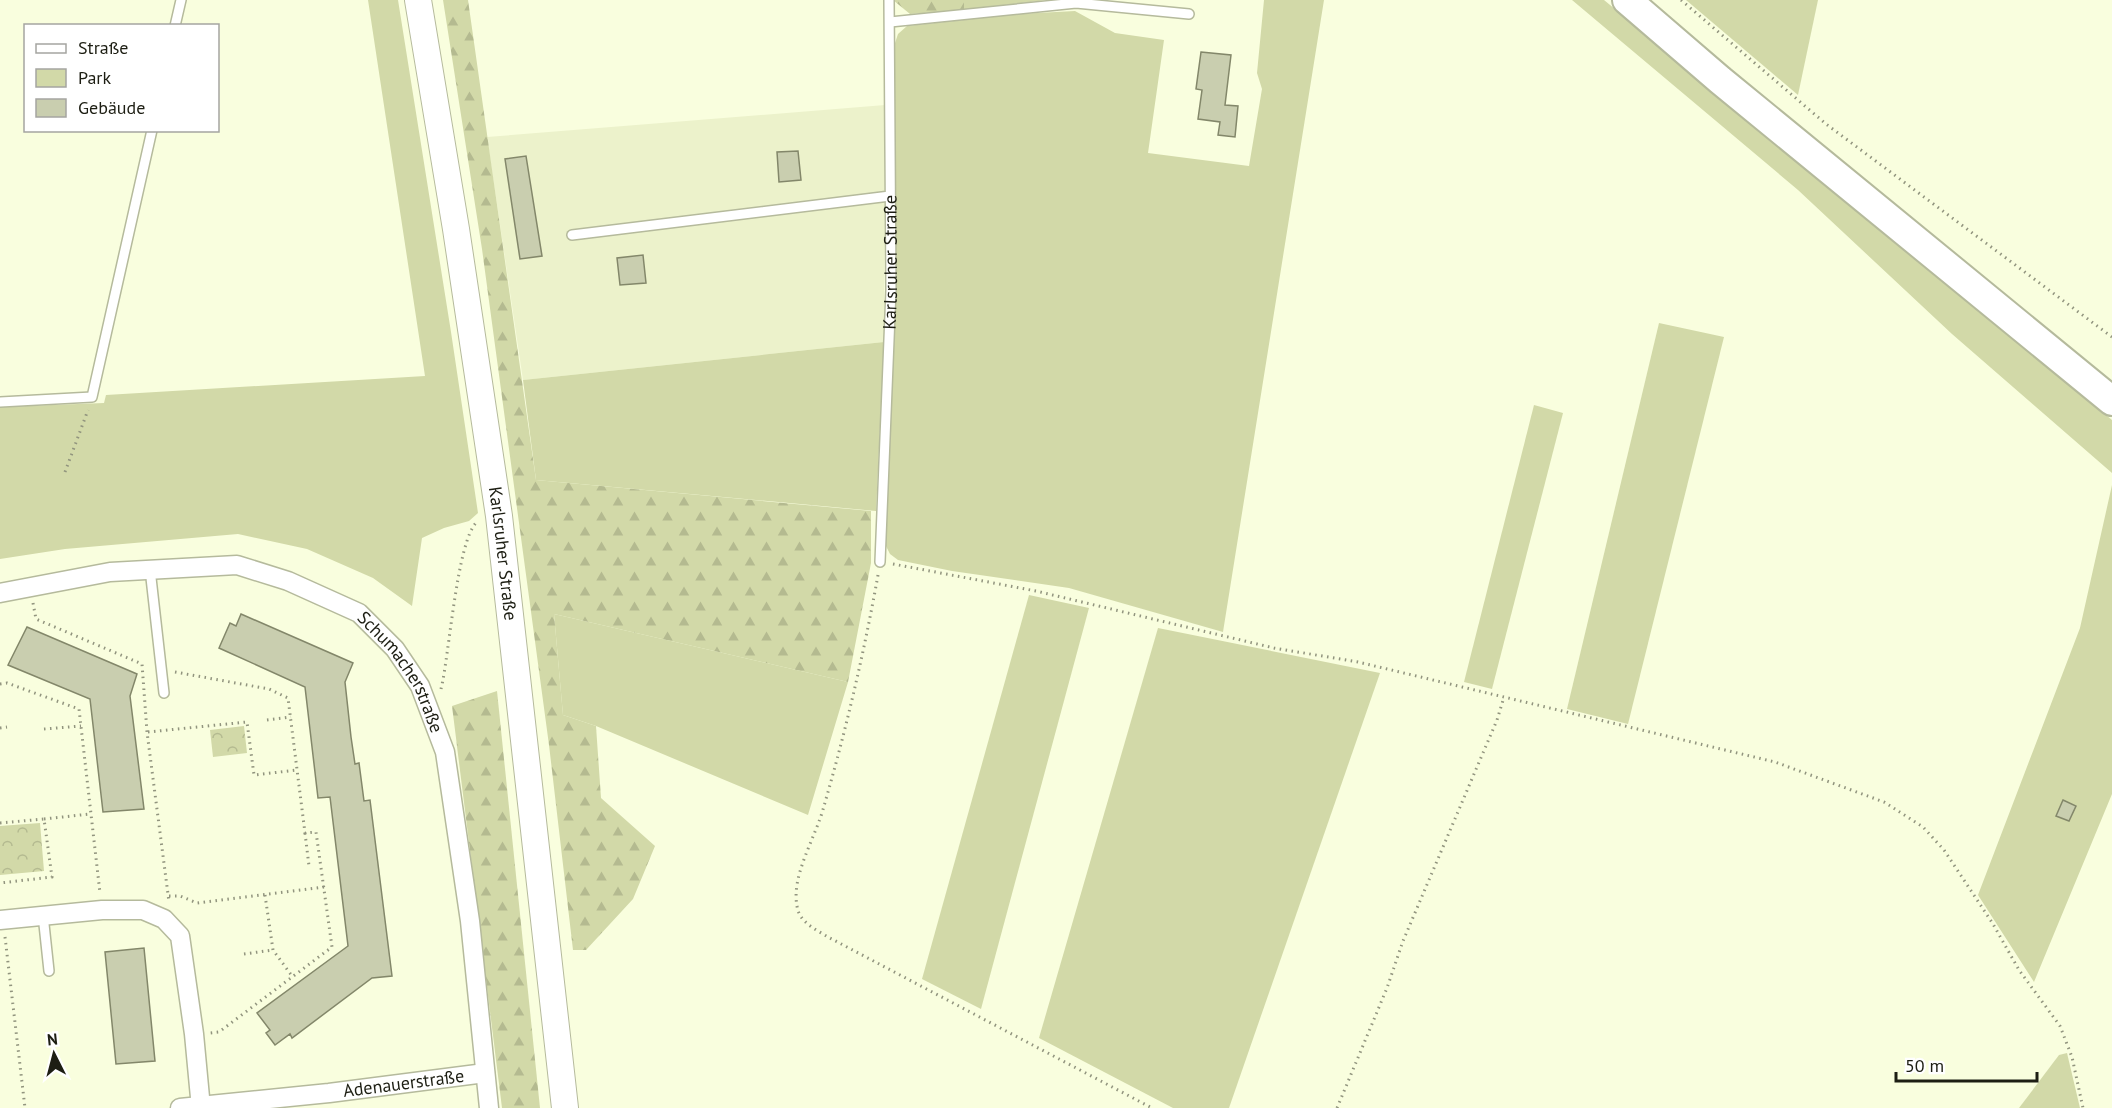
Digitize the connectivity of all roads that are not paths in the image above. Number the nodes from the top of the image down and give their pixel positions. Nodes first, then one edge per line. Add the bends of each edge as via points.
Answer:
1 (181, 0) edge
2 (418, 0) edge
3 (889, 0) edge
4 (1627, 0) edge
5 (1189, 14) dead end
6 (890, 22) junction
7 (175, 24) edge
8 (152, 132) edge
9 (890, 196) junction
10 (572, 235) dead end
11 (2112, 401) edge
12 (0, 402) edge
13 (880, 562) road end
14 (150, 569) junction
15 (0, 593) edge
16 (164, 693) dead end
17 (43, 915) junction
18 (1, 920) edge
19 (49, 971) dead end
20 (485, 1073) junction
21 (330, 1101) edge
22 (201, 1106) edge
23 (487, 1106) edge
24 (180, 1108) edge
25 (565, 1108) edge

1 - 7 lane
2 - 25 main road, Karlsruher Straße via 499,516
3 - 6 lane, Karlsruher Straße
4 - 11 main road
5 - 6 lane via 1076,3
6 - 9 lane, Karlsruher Straße
8 - 12 lane via 92,397
9 - 10 lane
9 - 13 lane, Karlsruher Straße via 891,290
14 - 15 street, Schumacherstraße via 110,572
14 - 16 lane
14 - 20 street, Schumacherstraße via 237,565 288,581 359,613 395,649 420,686 445,752 470,921
17 - 18 street
17 - 19 lane
17 - 22 street via 143,910 164,919 180,936
20 - 21 street, Adenauerstraße
20 - 23 street, Schumacherstraße
21 - 22 street, Adenauerstraße
22 - 24 street, Adenauerstraße

